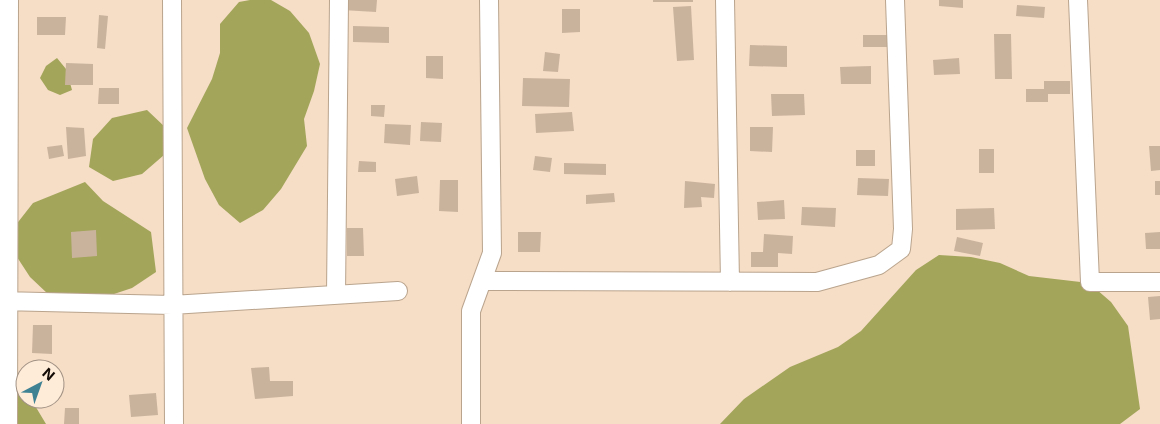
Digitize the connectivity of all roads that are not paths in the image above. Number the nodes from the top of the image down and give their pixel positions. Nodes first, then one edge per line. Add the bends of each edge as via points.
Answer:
1 (9, 0) edge
2 (172, 0) edge
3 (338, 0) edge
4 (489, 0) edge
5 (725, 0) edge
6 (896, 0) edge
7 (1078, 0) edge
8 (482, 280) junction
9 (730, 282) junction
10 (1160, 282) edge
11 (398, 291) dead end
12 (336, 295) junction
13 (4, 302) edge
14 (172, 305) junction
15 (8, 424) edge
16 (174, 424) edge
17 (471, 424) edge

1 - 13 street
2 - 14 street
3 - 12 street
4 - 8 street via 492,253
5 - 9 street
6 - 9 street via 901,249 879,265 816,282
7 - 10 street via 1090,282
8 - 9 street
8 - 17 street via 471,311
11 - 12 street
12 - 14 street
13 - 14 street
13 - 15 street
14 - 16 street

